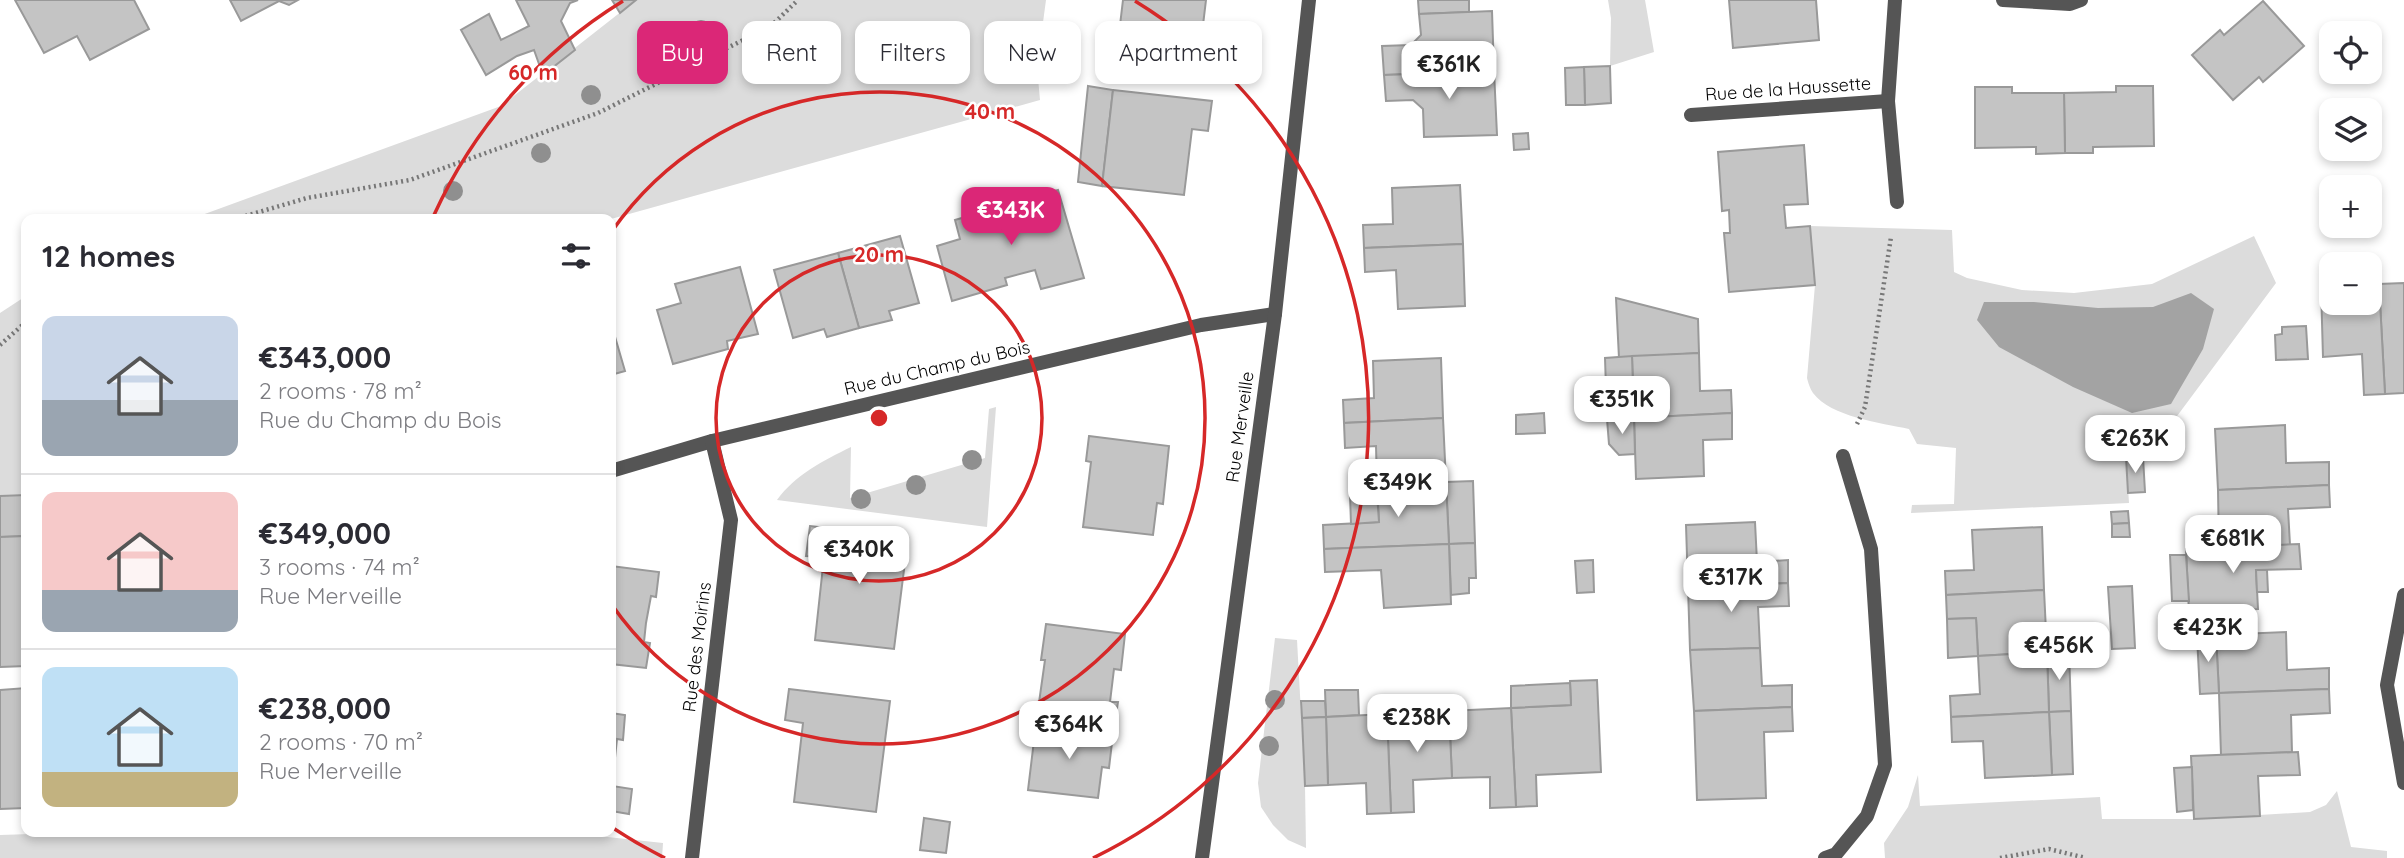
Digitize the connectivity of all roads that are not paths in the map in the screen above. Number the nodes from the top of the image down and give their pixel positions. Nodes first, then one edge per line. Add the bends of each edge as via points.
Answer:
1 (1309, 0) edge
2 (1895, 0) edge
3 (2003, 0) edge
4 (2081, 0) edge
5 (1888, 101) junction
6 (1691, 115) dead end
7 (1897, 202) road end
8 (1275, 314) junction
9 (712, 441) junction
10 (1843, 456) road end
11 (616, 470) edge
12 (2404, 595) edge
13 (2404, 783) edge
14 (1833, 857) edge
15 (692, 858) edge
16 (1202, 858) edge

1 - 8 street, Rue Merveille
2 - 5 street, Rue de la Haussette
3 - 4 street via 2070,4
5 - 6 street, Rue de la Haussette
5 - 7 street, Rue de la Haussette
8 - 9 street, Rue du Champ du Bois via 1201,325
8 - 16 street, Rue Merveille
9 - 11 street, Rue du Champ du Bois
9 - 15 street, Rue des Moirins via 731,520
10 - 14 street via 1871,549 1885,765 1867,816
12 - 13 street via 2387,685

